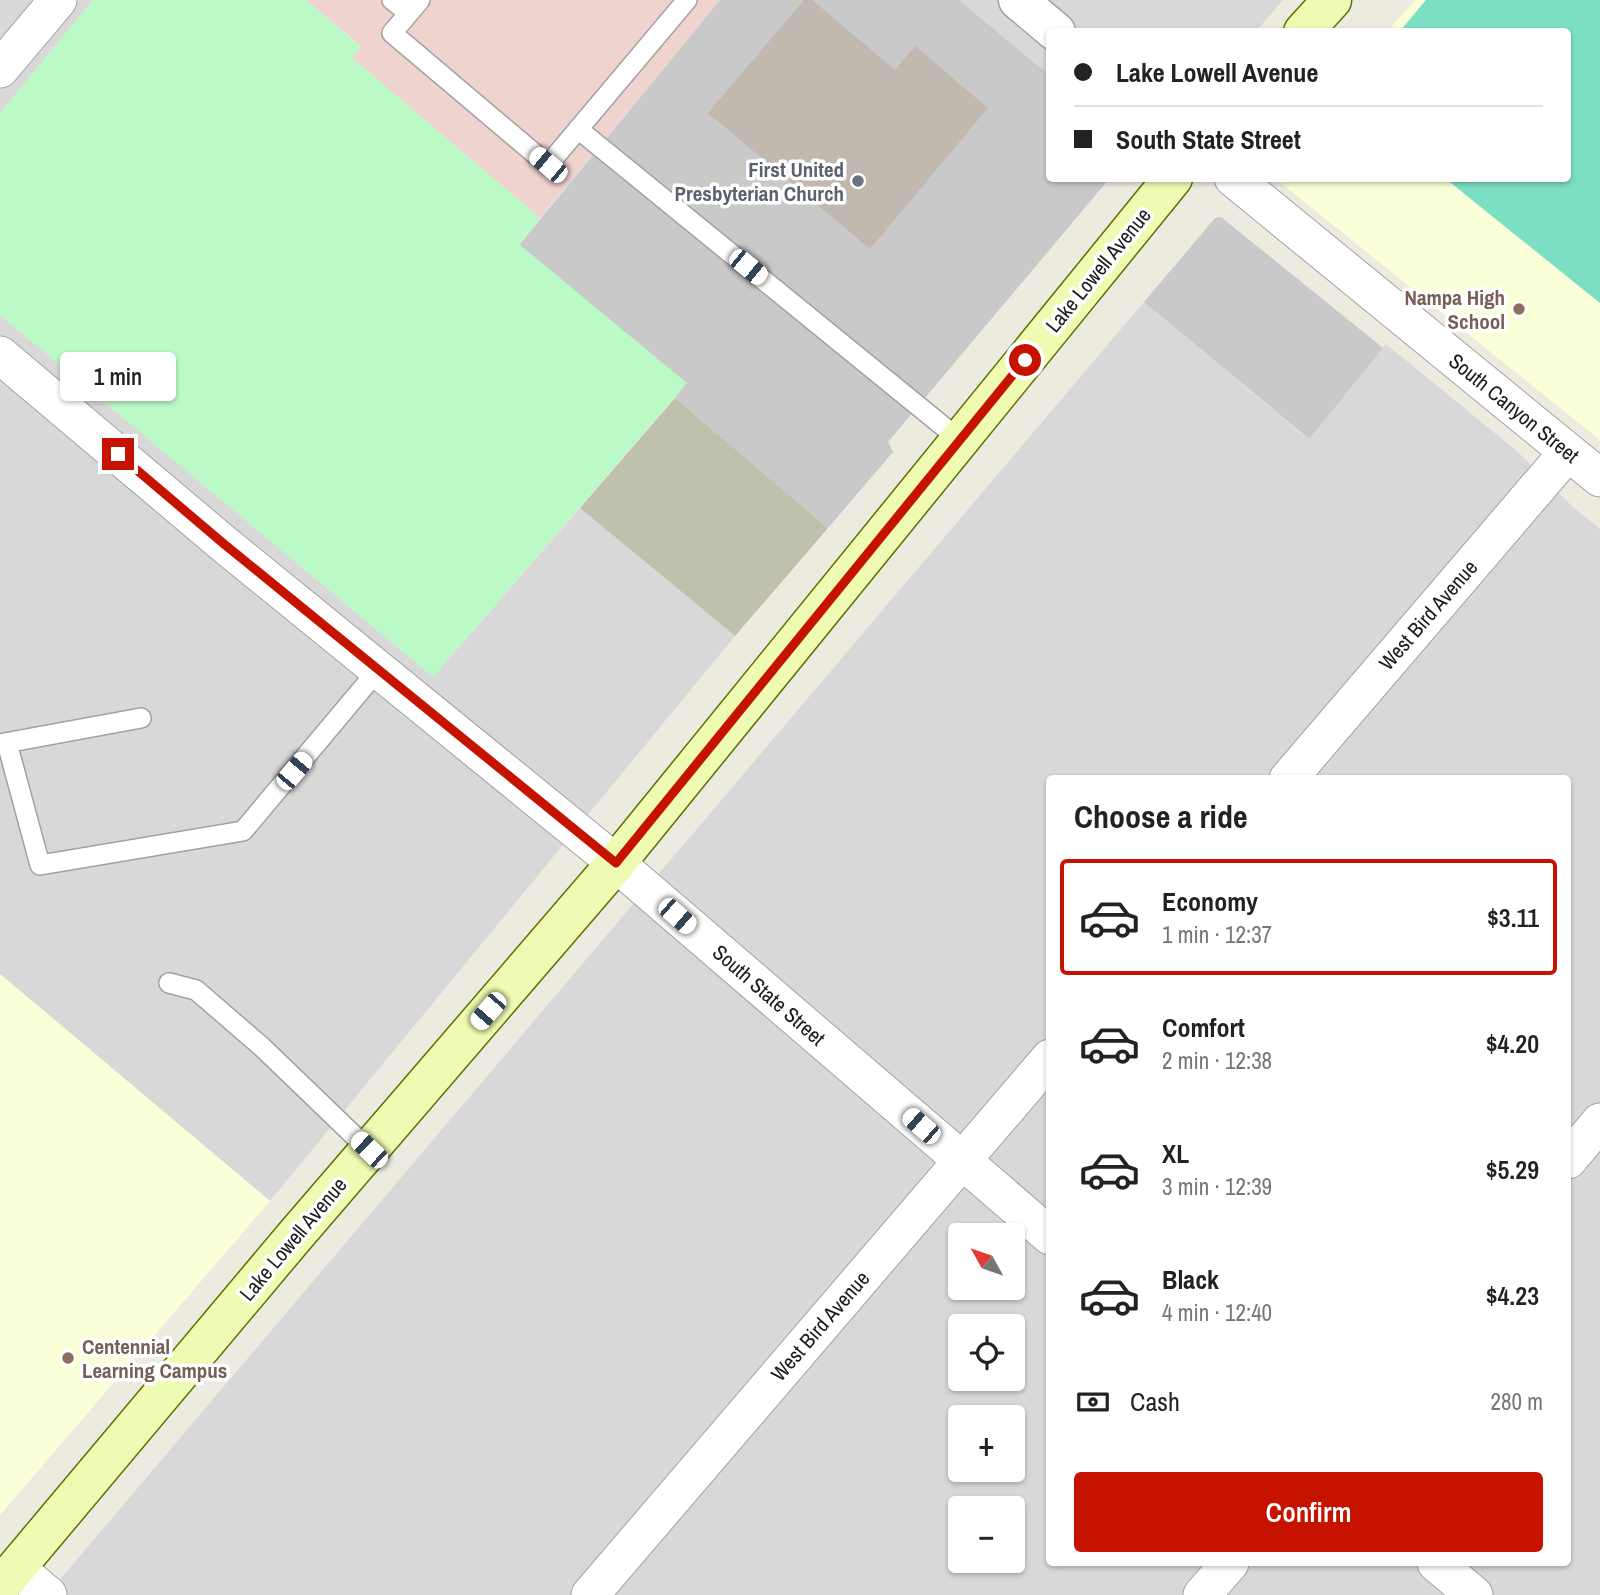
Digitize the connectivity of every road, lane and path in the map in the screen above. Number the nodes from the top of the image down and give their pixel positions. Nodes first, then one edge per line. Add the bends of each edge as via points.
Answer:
1 (58, 0) edge
2 (392, 0) edge
3 (687, 0) edge
4 (1018, 0) edge
5 (1332, 0) edge
6 (414, 7) edge
7 (1051, 28) edge
8 (1307, 28) edge
9 (7, 47) edge
10 (579, 129) junction
11 (1170, 182) edge
12 (1238, 182) edge
13 (0, 355) edge
14 (960, 440) junction
15 (1568, 452) junction
16 (1600, 478) edge
17 (378, 670) junction
18 (141, 718) dead end
19 (4, 744) edge
20 (1291, 775) edge
21 (616, 863) junction
22 (169, 983) dead end
23 (1046, 1063) edge
24 (1600, 1122) edge
25 (369, 1150) junction
26 (1571, 1156) edge
27 (961, 1161) junction
28 (1046, 1233) edge
29 (1227, 1566) edge
30 (1440, 1566) edge
31 (8, 1577) edge
32 (48, 1595) edge
33 (590, 1595) edge
34 (1202, 1595) edge
35 (1474, 1595) edge

1 - 9 street
2 - 6 lane
3 - 10 lane
4 - 7 street
5 - 8 main road
6 - 10 lane via 392,33 548,165
10 - 14 lane
11 - 14 main road, Lake Lowell Avenue
12 - 15 street, South Canyon Street
13 - 17 street, South State Street
14 - 21 main road, Lake Lowell Avenue
15 - 16 street, South Canyon Street
15 - 20 street, West Bird Avenue
17 - 19 lane via 243,831 40,865
17 - 21 street, South State Street
18 - 19 lane
21 - 25 main road, Lake Lowell Avenue
21 - 27 street, South State Street
22 - 25 lane via 196,990
23 - 27 street, West Bird Avenue
24 - 26 street
25 - 31 main road, Lake Lowell Avenue
27 - 28 street, South State Street
27 - 33 street, West Bird Avenue
29 - 34 street
30 - 35 street
31 - 32 street

